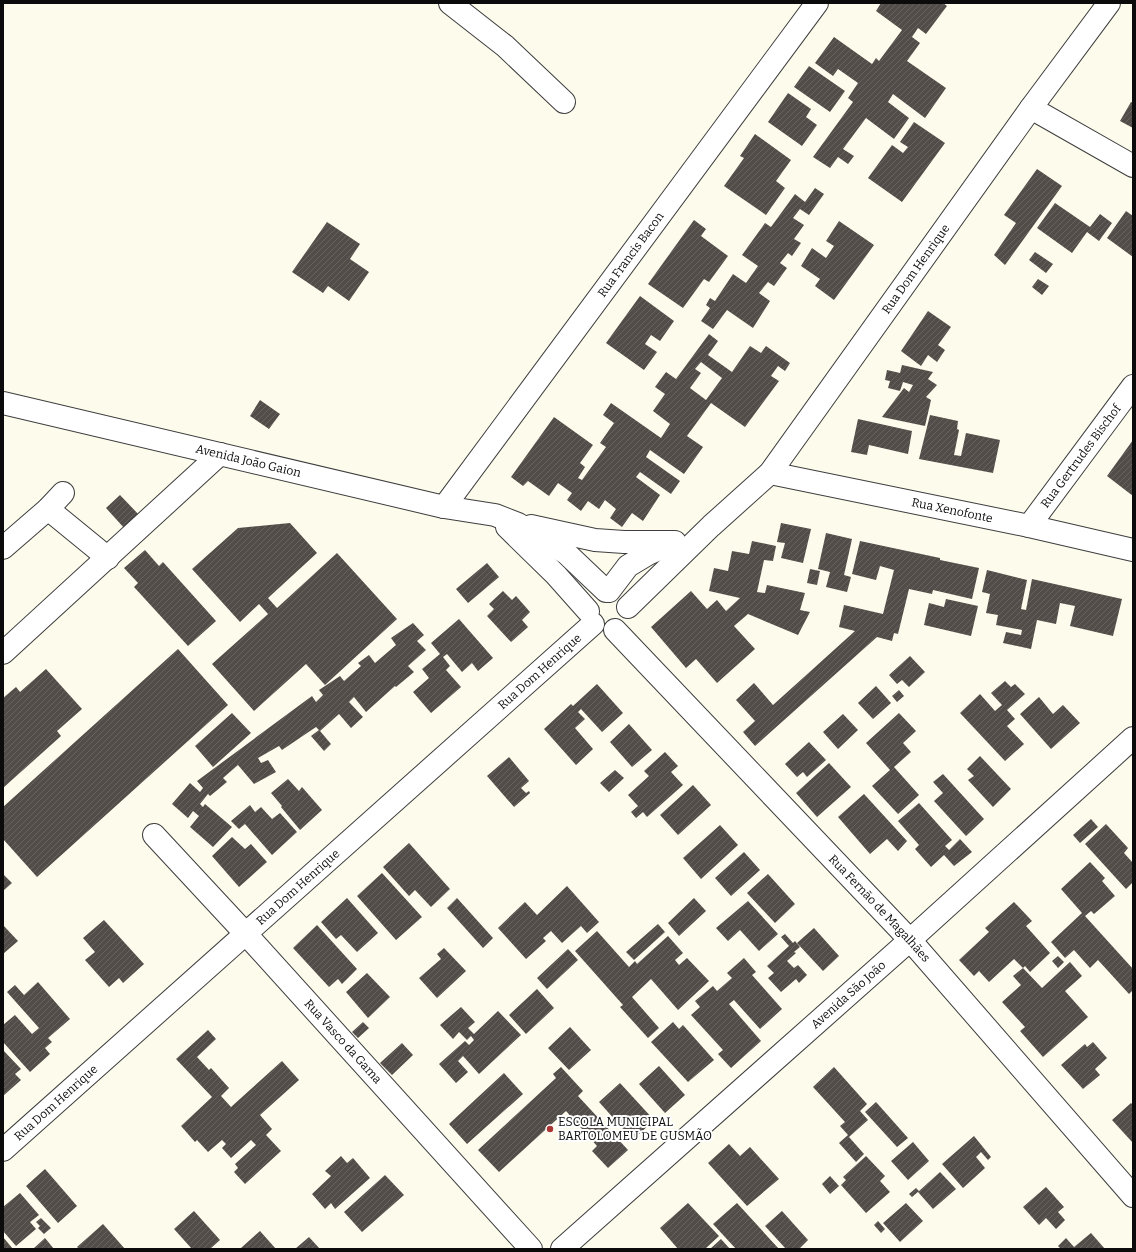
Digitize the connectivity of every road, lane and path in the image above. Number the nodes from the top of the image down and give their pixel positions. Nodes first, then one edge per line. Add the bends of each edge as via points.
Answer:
1 (450, 3) edge
2 (817, 3) edge
3 (1109, 3) edge
4 (564, 102) dead end
5 (1031, 108) junction
6 (1133, 166) edge
7 (1133, 386) edge
8 (3, 403) edge
9 (220, 454) junction
10 (770, 473) junction
11 (63, 493) dead end
12 (444, 507) junction
13 (48, 509) junction
14 (494, 515) junction
15 (518, 524) junction
16 (711, 526) junction
17 (1029, 526) junction
18 (674, 542) junction
19 (3, 548) edge
20 (1133, 550) edge
21 (108, 558) junction
22 (607, 591) junction
23 (628, 607) junction
24 (591, 618) junction
25 (615, 630) junction
26 (3, 653) edge
27 (1133, 738) edge
28 (154, 835) dead end
29 (245, 933) junction
30 (910, 940) junction
31 (3, 1150) edge
32 (1133, 1196) edge
33 (531, 1249) edge
34 (562, 1249) edge

1 - 4 street via 505,46
2 - 12 street, Rua Francis Bacon
3 - 5 street, Rua Dom Henrique
5 - 6 street
5 - 10 street, Rua Dom Henrique
7 - 17 street, Rua Gertrudes Bischof
8 - 9 street, Avenida João Gaion
9 - 12 street, Avenida João Gaion
9 - 21 street
10 - 16 street, Rua Dom Henrique
10 - 17 street, Rua Xenofonte
11 - 13 street
12 - 14 street, Avenida João Gaion
13 - 19 street
13 - 21 street
14 - 15 street, Avenida João Gaion
14 - 24 street via 556,575
15 - 18 street via 595,540
15 - 22 street, Avenida João Gaion via 566,553
16 - 18 street, Rua Dom Henrique
16 - 23 street, Rua Dom Henrique
17 - 20 street, Rua Xenofonte
18 - 22 street, Rua Dom Henrique via 628,566
21 - 26 street
22 - 23 street via 617,593
22 - 24 street via 599,593 589,604
23 - 25 street via 626,621
24 - 25 street via 603,630
24 - 29 street, Rua Dom Henrique
25 - 30 street, Rua Fernão de Magalhães
27 - 30 street, Avenida São João
28 - 29 street, Rua Vasco da Gama
29 - 31 street, Rua Dom Henrique
29 - 33 street, Rua Vasco da Gama
30 - 32 street, Rua Fernão de Magalhães
30 - 34 street, Avenida São João

